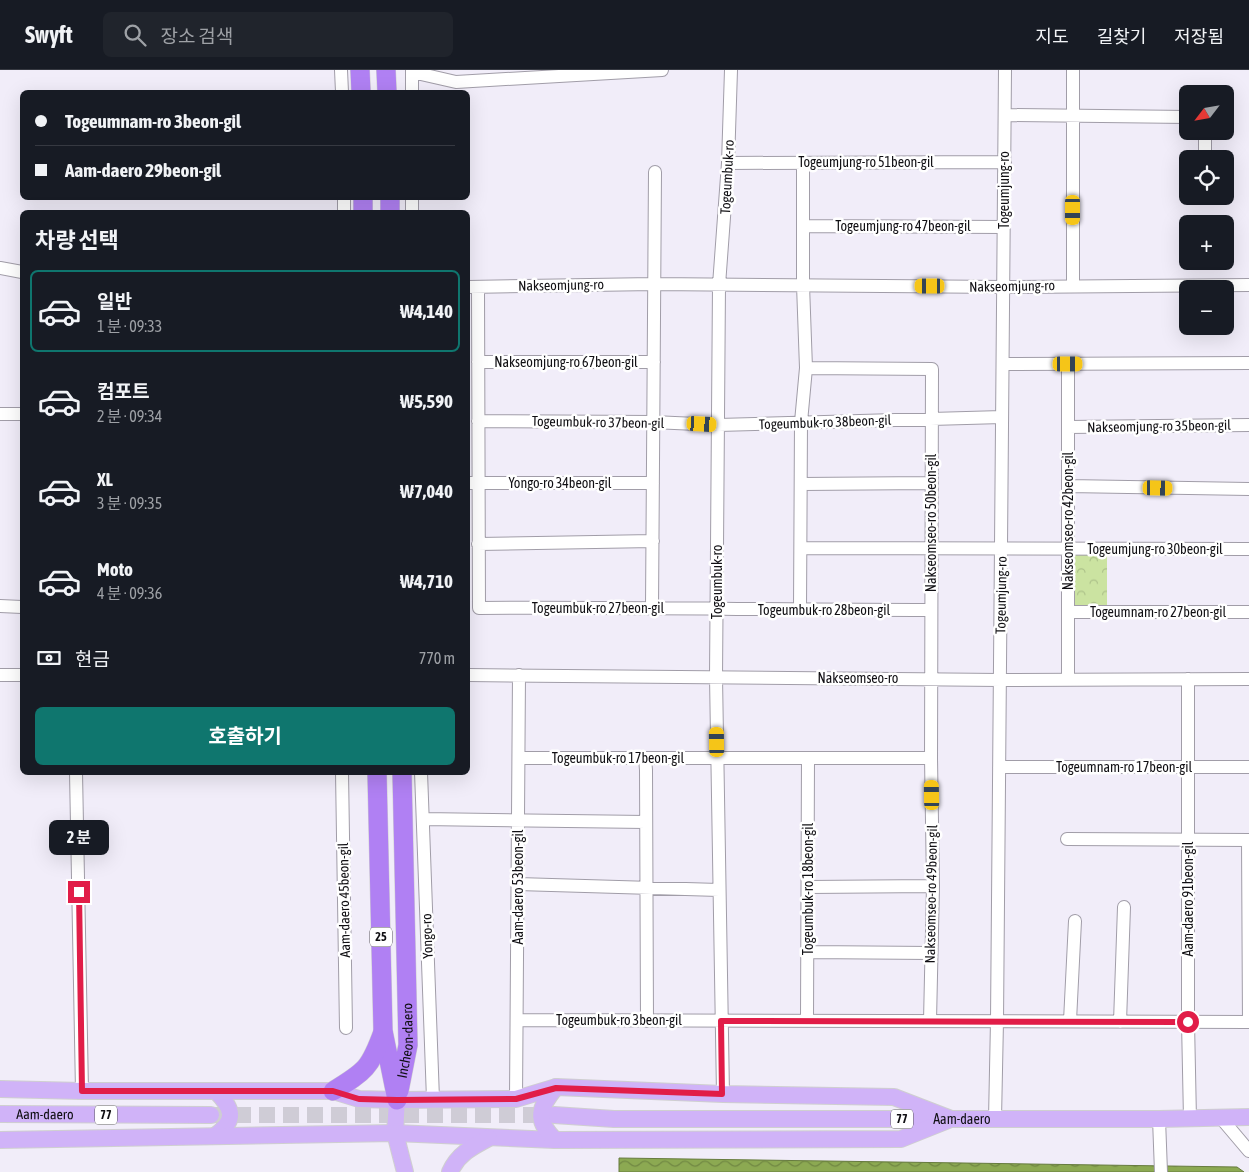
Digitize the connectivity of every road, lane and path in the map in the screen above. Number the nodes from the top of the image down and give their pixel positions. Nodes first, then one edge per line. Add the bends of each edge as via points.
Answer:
1 (341, 70) edge
2 (360, 70) edge
3 (386, 70) edge
4 (662, 70) edge
5 (731, 70) edge
6 (1005, 70) edge
7 (1073, 70) edge
8 (412, 71) edge
9 (342, 90) edge
10 (361, 90) edge
11 (387, 90) edge
12 (412, 90) edge
13 (1005, 115) junction
14 (1073, 115) junction
15 (1179, 117) edge
16 (728, 162) junction
17 (803, 162) junction
18 (1005, 162) junction
19 (655, 172) dead end
20 (803, 226) junction
21 (1004, 227) junction
22 (0, 268) edge
23 (20, 272) edge
24 (654, 284) junction
25 (719, 285) junction
26 (1073, 285) junction
27 (1249, 285) edge
28 (802, 286) junction
29 (472, 287) edge
30 (1004, 287) junction
31 (478, 362) junction
32 (654, 362) junction
33 (1249, 363) edge
34 (1003, 364) junction
35 (1068, 364) junction
36 (806, 368) junction
37 (0, 414) edge
38 (20, 414) edge
39 (1002, 417) junction
40 (932, 418) junction
41 (478, 421) junction
42 (653, 422) junction
43 (801, 422) junction
44 (718, 425) junction
45 (1249, 425) edge
46 (1068, 428) junction
47 (932, 482) junction
48 (473, 483) edge
49 (653, 484) junction
50 (801, 484) junction
51 (1068, 486) junction
52 (1249, 490) edge
53 (652, 541) junction
54 (478, 544) junction
55 (801, 548) junction
56 (932, 548) junction
57 (1001, 548) junction
58 (1068, 549) junction
59 (1249, 549) edge
60 (0, 606) edge
61 (20, 606) edge
62 (652, 607) junction
63 (717, 610) junction
64 (800, 610) junction
65 (931, 610) junction
66 (1068, 612) junction
67 (1249, 612) edge
68 (0, 674) edge
69 (20, 675) edge
70 (470, 675) edge
71 (519, 675) junction
72 (716, 677) junction
73 (931, 678) junction
74 (1188, 679) junction
75 (1249, 679) edge
76 (1000, 680) junction
77 (1068, 680) junction
78 (519, 758) junction
79 (644, 758) junction
80 (808, 758) junction
81 (931, 758) junction
82 (717, 759) junction
83 (999, 767) junction
84 (1188, 767) junction
85 (1249, 767) edge
86 (76, 775) edge
87 (342, 775) edge
88 (377, 775) edge
89 (402, 775) edge
90 (421, 775) edge
91 (423, 819) junction
92 (519, 821) junction
93 (646, 822) junction
94 (1067, 839) dead end
95 (1188, 839) junction
96 (1248, 840) edge
97 (518, 884) junction
98 (933, 886) junction
99 (808, 887) junction
100 (646, 888) junction
101 (719, 890) junction
102 (1124, 907) dead end
103 (1075, 921) dead end
104 (807, 952) junction
105 (931, 953) junction
106 (518, 1020) junction
107 (807, 1020) junction
108 (930, 1020) junction
109 (647, 1021) junction
110 (721, 1021) junction
111 (997, 1021) junction
112 (1070, 1021) junction
113 (1120, 1022) junction
114 (1188, 1022) junction
115 (1249, 1022) edge
116 (346, 1028) dead end
117 (383, 1031) junction
118 (556, 1088) junction
119 (0, 1089) edge
120 (82, 1091) junction
121 (216, 1091) junction
122 (333, 1091) junction
123 (722, 1094) junction
124 (433, 1099) junction
125 (516, 1099) junction
126 (397, 1100) junction
127 (0, 1114) edge
128 (211, 1115) tunnel mouth
129 (554, 1115) tunnel mouth
130 (1249, 1117) edge
131 (1221, 1118) junction
132 (951, 1119) junction
133 (995, 1119) junction
134 (1159, 1119) junction
135 (1190, 1119) junction
136 (395, 1133) junction
137 (215, 1136) junction
138 (490, 1138) junction
139 (0, 1140) edge
140 (555, 1140) junction
141 (1249, 1150) edge
142 (405, 1172) edge
143 (450, 1172) edge
144 (1161, 1172) edge

1 - 9 street
2 - 10 highway
3 - 11 highway
4 - 8 street via 456,82
5 - 16 street, Togeumbuk-ro
6 - 13 street, Togeumjung-ro
7 - 14 street
8 - 12 street
13 - 14 street
13 - 18 street, Togeumjung-ro
14 - 15 street
14 - 26 street
16 - 17 street, Togeumjung-ro 51beon-gil
16 - 25 street, Togeumbuk-ro
17 - 18 street, Togeumjung-ro 51beon-gil
17 - 20 street
18 - 21 street, Togeumjung-ro
19 - 24 street
20 - 21 street, Togeumjung-ro 47beon-gil
20 - 28 street
21 - 30 street, Togeumjung-ro
22 - 23 street
24 - 25 street, Nakseomjung-ro
24 - 29 street, Nakseomjung-ro
24 - 32 street, Nakseomjung-ro 67beon-gil
25 - 28 street, Nakseomjung-ro
25 - 44 street, Togeumbuk-ro
26 - 27 street, Nakseomjung-ro
26 - 30 street, Nakseomjung-ro
28 - 30 street, Nakseomjung-ro
28 - 36 street
29 - 31 street
30 - 34 street, Togeumjung-ro
31 - 32 street, Nakseomjung-ro 67beon-gil
31 - 41 street
32 - 42 street, Nakseomjung-ro 67beon-gil
33 - 35 street
34 - 35 street
34 - 39 street, Togeumjung-ro
35 - 46 street, Nakseomseo-ro 42beon-gil
36 - 40 street, Nakseomseo-ro 50beon-gil via 932,368
36 - 43 street
37 - 38 street
39 - 40 street, Togeumbuk-ro 38beon-gil
39 - 57 street, Togeumjung-ro
40 - 43 street, Togeumbuk-ro 38beon-gil
40 - 47 street, Nakseomseo-ro 50beon-gil
41 - 42 street, Togeumbuk-ro 37beon-gil
41 - 48 street
42 - 44 street, Togeumbuk-ro 37beon-gil
42 - 49 street, Nakseomjung-ro 67beon-gil
43 - 44 street, Togeumbuk-ro 38beon-gil
43 - 50 street
44 - 63 street, Togeumbuk-ro
45 - 46 street, Nakseomjung-ro 35beon-gil
46 - 51 street, Nakseomseo-ro 42beon-gil
47 - 50 street
47 - 56 street, Nakseomseo-ro 50beon-gil
48 - 49 street, Yongo-ro 34beon-gil
48 - 54 street
49 - 53 street, Nakseomjung-ro 67beon-gil
50 - 55 street
51 - 52 street
51 - 58 street, Nakseomseo-ro 42beon-gil
53 - 54 street
53 - 62 street, Nakseomjung-ro 67beon-gil
54 - 62 street, Togeumbuk-ro 27beon-gil via 479,608
55 - 56 street, Togeumjung-ro 30beon-gil
55 - 64 street
56 - 57 street, Togeumjung-ro 30beon-gil
56 - 65 street, Nakseomseo-ro 50beon-gil
57 - 58 street, Togeumjung-ro 30beon-gil
57 - 76 street, Togeumjung-ro
58 - 59 street, Togeumjung-ro 30beon-gil
58 - 66 street, Nakseomseo-ro 42beon-gil
60 - 61 street
62 - 63 street, Togeumbuk-ro 27beon-gil
63 - 64 street, Togeumbuk-ro 28beon-gil
63 - 72 street, Togeumbuk-ro
64 - 65 street, Togeumbuk-ro 28beon-gil
65 - 73 street, Nakseomseo-ro 50beon-gil
66 - 67 street, Togeumnam-ro 27beon-gil
66 - 77 street, Nakseomseo-ro 42beon-gil
68 - 69 street
70 - 71 street, Nakseomseo-ro
71 - 72 street, Nakseomseo-ro
71 - 78 street, Aam-daero 53beon-gil
72 - 73 street, Nakseomseo-ro
72 - 82 street, Togeumbuk-ro
73 - 76 street, Nakseomseo-ro
73 - 81 street, Nakseomseo-ro 49beon-gil
74 - 75 street, Nakseomseo-ro
74 - 77 street, Nakseomseo-ro
74 - 84 street, Aam-daero 91beon-gil
76 - 77 street, Nakseomseo-ro
76 - 83 street, Togeumjung-ro
78 - 79 street, Togeumbuk-ro 17beon-gil
78 - 92 street, Aam-daero 53beon-gil
79 - 82 street, Togeumbuk-ro 17beon-gil
79 - 93 street
80 - 81 street
80 - 82 street
80 - 99 street, Togeumbuk-ro 18beon-gil
81 - 98 street, Nakseomseo-ro 49beon-gil
82 - 101 street, Togeumbuk-ro
83 - 84 street, Togeumnam-ro 17beon-gil
83 - 111 street, Togeumjung-ro
84 - 85 street, Togeumnam-ro 17beon-gil
84 - 95 street, Aam-daero 91beon-gil
86 - 120 street
87 - 116 street, Aam-daero 45beon-gil
88 - 117 highway, Incheon-daero / 25
89 - 126 highway, Incheon-daero / 25 via 408,1045
90 - 91 street, Yongo-ro
91 - 92 street
91 - 124 street, Yongo-ro
92 - 93 street
92 - 97 street, Aam-daero 53beon-gil
93 - 100 street
94 - 95 street
95 - 96 street
95 - 114 street, Aam-daero 91beon-gil
96 - 115 street
97 - 100 street
97 - 106 street, Aam-daero 53beon-gil
98 - 99 street
98 - 105 street, Nakseomseo-ro 49beon-gil
99 - 104 street, Togeumbuk-ro 18beon-gil
100 - 101 street
100 - 109 street
101 - 110 street, Togeumbuk-ro
102 - 113 street
103 - 112 street
104 - 105 street
104 - 107 street, Togeumbuk-ro 18beon-gil
105 - 108 street, Nakseomseo-ro 49beon-gil
106 - 109 street, Togeumbuk-ro 3beon-gil
106 - 125 street, Aam-daero 53beon-gil
107 - 108 street, Togeumbuk-ro 3beon-gil
107 - 110 street, Togeumbuk-ro 3beon-gil
108 - 111 street, Togeumbuk-ro 3beon-gil
109 - 110 street, Togeumbuk-ro 3beon-gil
110 - 123 street, Togeumbuk-ro
111 - 112 street, Togeumbuk-ro 3beon-gil
111 - 133 street, Togeumjung-ro
112 - 113 street, Togeumbuk-ro 3beon-gil
113 - 114 street, Togeumbuk-ro 3beon-gil
114 - 115 street, Togeumbuk-ro 3beon-gil
114 - 135 street, Aam-daero 91beon-gil
117 - 122 highway via 367,1068
117 - 126 highway, Incheon-daero / 25
118 - 123 main road
118 - 125 main road
118 - 140 main road via 546,1100 540,1120
119 - 120 main road
120 - 121 main road
121 - 122 main road
121 - 137 main road via 227,1102 230,1121
122 - 126 main road via 359,1099
123 - 132 main road via 894,1097
124 - 125 main road
124 - 126 main road
126 - 136 main road, 25
127 - 128 main road, Aam-daero / 77
129 - 132 main road, Aam-daero / 77 via 614,1119
130 - 131 main road, Aam-daero / 77
131 - 135 main road, Aam-daero / 77
131 - 141 street
132 - 133 main road, Aam-daero / 77
132 - 140 main road via 901,1139
133 - 134 main road, Aam-daero / 77
134 - 135 main road, Aam-daero / 77
134 - 144 street
136 - 137 main road
136 - 138 main road
136 - 142 main road, 25
137 - 139 main road
138 - 140 main road
138 - 143 main road via 467,1150 454,1162

